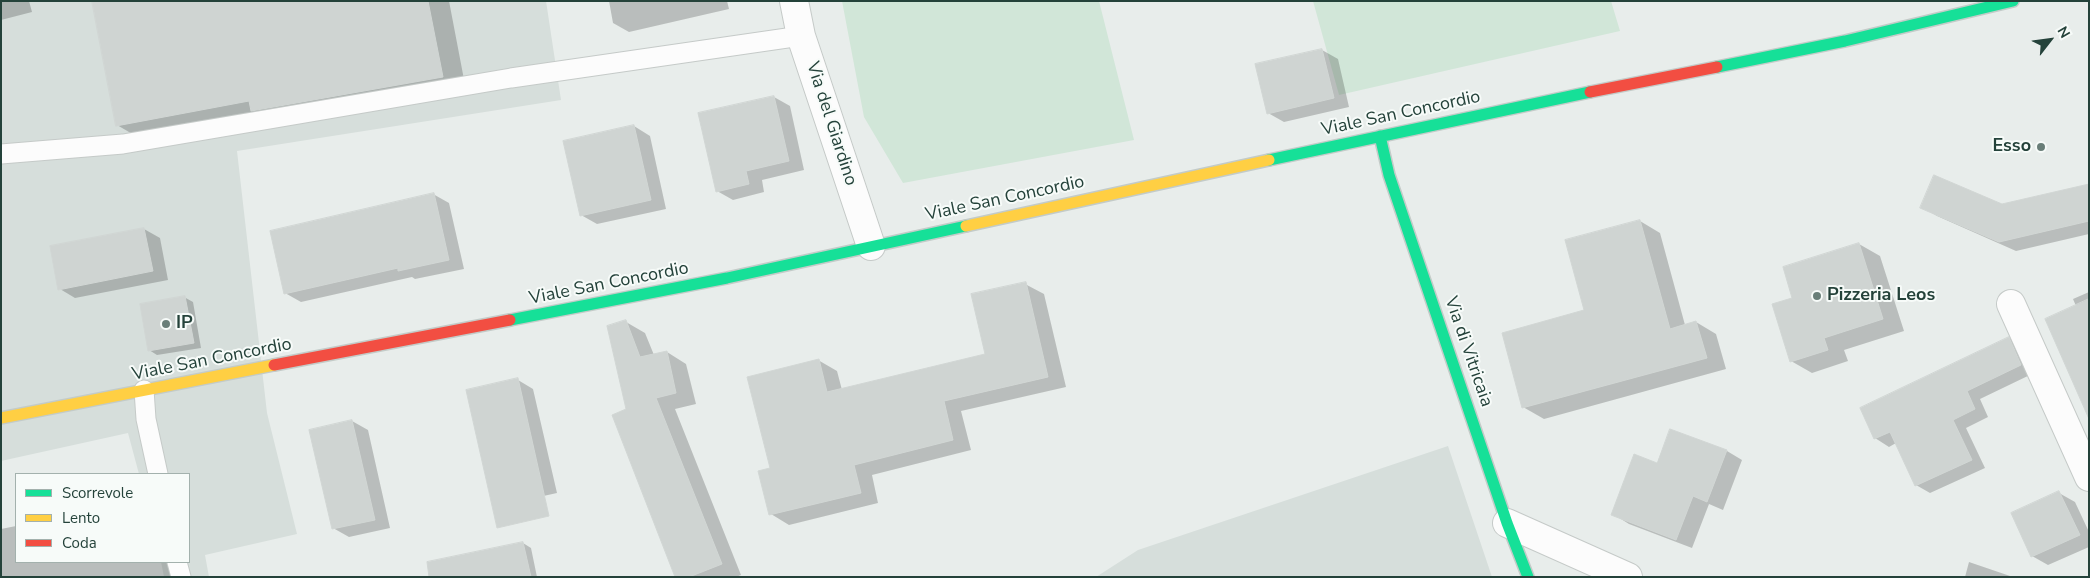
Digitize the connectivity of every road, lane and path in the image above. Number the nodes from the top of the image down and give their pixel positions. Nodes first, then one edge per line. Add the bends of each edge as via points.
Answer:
1 (794, 1) edge
2 (2013, 1) edge
3 (801, 36) junction
4 (1380, 136) junction
5 (1, 154) edge
6 (871, 246) junction
7 (2011, 304) dead end
8 (144, 390) junction
9 (1, 418) edge
10 (158, 473) edge
11 (2089, 477) edge
12 (1507, 522) junction
13 (177, 563) edge
14 (180, 577) edge
15 (1528, 577) edge
16 (1628, 577) edge

1 - 3 street, Via del Giardino
2 - 4 main road, Viale San Concordio via 1845,42
3 - 5 lane via 511,78 123,144
3 - 6 street, Via del Giardino
4 - 6 main road, Viale San Concordio
4 - 12 main road, Via di Vitricaia via 1389,175
6 - 8 main road, Viale San Concordio via 688,286
7 - 11 street
8 - 9 main road, Viale San Concordio
8 - 10 lane via 146,419
12 - 15 main road, Via di Vitricaia
12 - 16 street
13 - 14 lane

